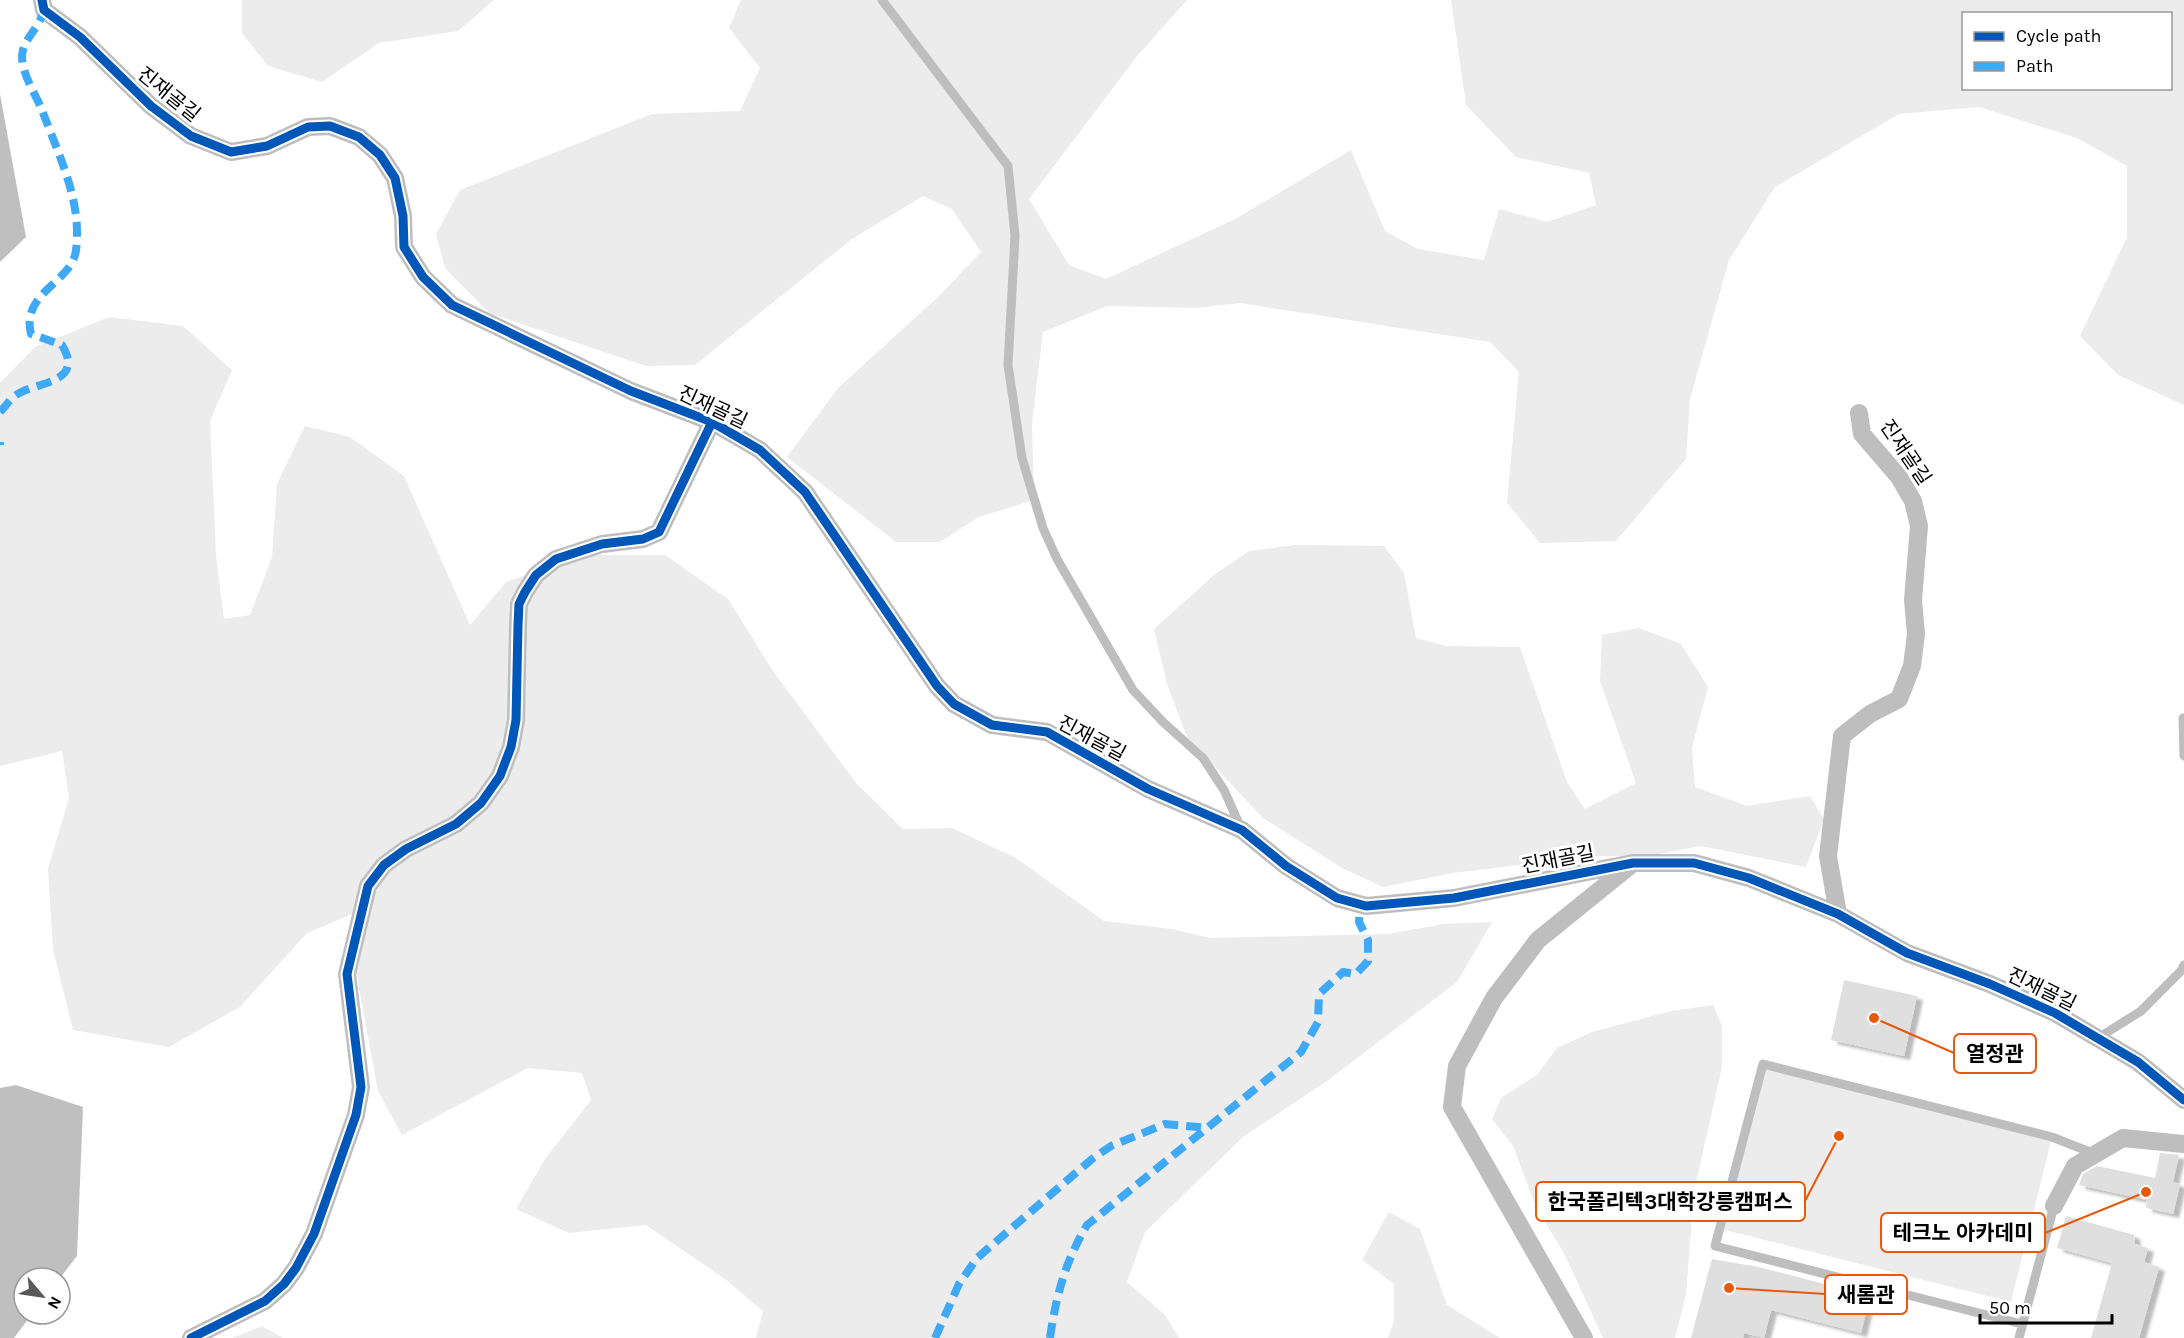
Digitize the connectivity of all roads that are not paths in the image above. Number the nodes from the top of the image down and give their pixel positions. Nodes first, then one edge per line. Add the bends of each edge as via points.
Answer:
1 (42, 0) edge
2 (882, 0) edge
3 (1859, 412) dead end
4 (712, 422) junction
5 (2183, 718) edge
6 (2184, 756) edge
7 (1242, 830) junction
8 (1633, 863) junction
9 (1838, 914) junction
10 (2184, 965) edge
11 (2098, 1038) junction
12 (2184, 1100) edge
13 (2184, 1144) edge
14 (2095, 1154) junction
15 (2054, 1206) joint
16 (2022, 1324) junction
17 (190, 1338) edge
18 (1584, 1338) edge
19 (2019, 1338) edge

1 - 4 street, 진재골길 via 44,10 80,38 151,106 191,136 231,152 267,146 308,127 330,126 359,137 380,155 395,178 403,216 404,247 423,277 452,305 631,392
2 - 7 lane via 1008,166 1016,236 1008,365 1022,458 1043,528 1067,578 1133,690 1203,758 1224,790
3 - 9 street, 진재골길 via 1862,434 1899,477 1913,501 1919,526 1913,600 1916,634 1912,666 1899,699 1870,714 1842,736 1828,856
4 - 7 street, 진재골길 via 760,450 805,492 937,686 954,704 992,724 1047,732 1149,789
4 - 17 street via 659,532 643,539 579,550 556,560 536,575 525,592 519,604 516,720 500,776 481,803 456,824 406,849 384,865 368,886 347,974 361,1088 356,1115 314,1234 284,1284 264,1301
5 - 6 lane
7 - 8 street, 진재골길 via 1317,888 1366,906 1455,898
8 - 9 street, 진재골길 via 1694,863 1749,878
8 - 18 street via 1538,940 1494,998 1456,1066 1452,1107
9 - 11 street, 진재골길 via 1907,954 1990,984 2055,1013
10 - 11 lane via 2141,1011
11 - 12 street, 진재골길 via 2138,1062
13 - 14 street via 2123,1138
14 - 15 street via 2075,1166
14 - 16 lane via 2052,1137 1763,1064 1715,1246
15 - 16 lane
16 - 19 lane

